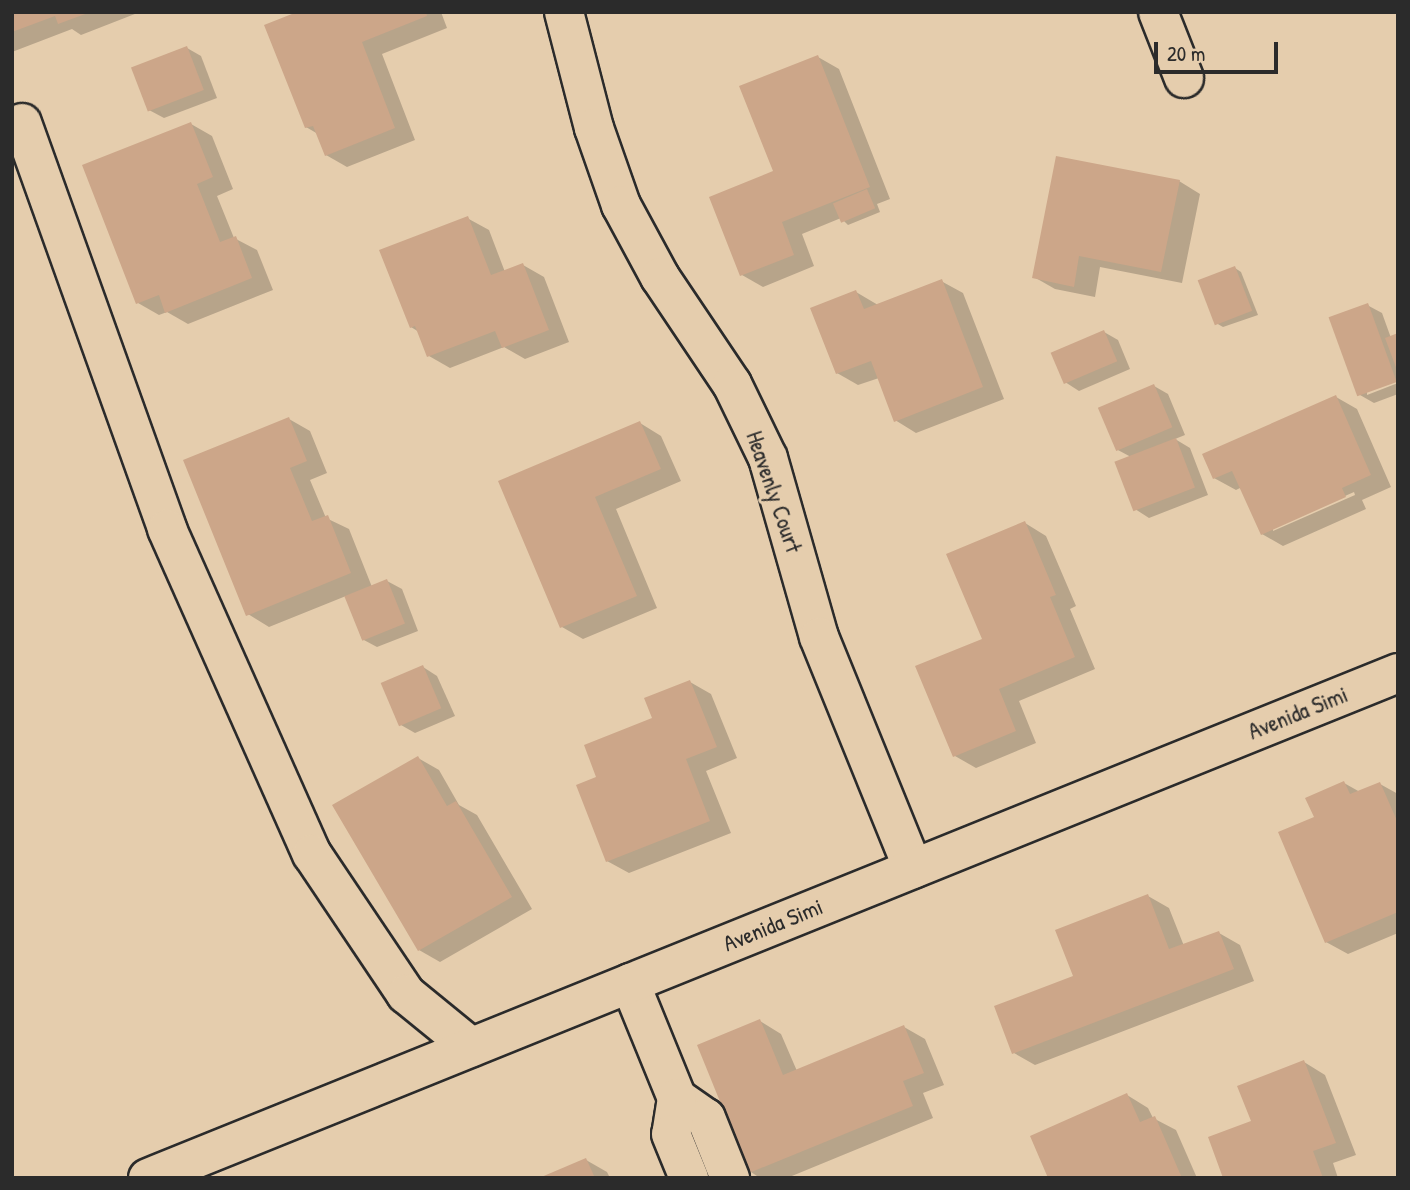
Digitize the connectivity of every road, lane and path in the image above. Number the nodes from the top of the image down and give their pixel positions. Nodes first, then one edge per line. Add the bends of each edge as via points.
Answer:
1 (564, 12) edge
2 (1158, 12) edge
3 (1184, 78) dead end
4 (22, 123) dead end
5 (1398, 673) edge
6 (913, 869) junction
7 (630, 983) junction
8 (471, 1047) junction
9 (677, 1098) junction
10 (148, 1178) edge
11 (689, 1178) edge
12 (730, 1178) edge

1 - 6 street, Heavenly Court via 594,128 621,205 660,277 732,384 768,458 819,637
2 - 3 street
4 - 8 street via 167,529 312,854 407,994
5 - 6 street, Avenida Simi
6 - 7 street, Avenida Simi
7 - 8 street, Avenida Simi
7 - 9 street
8 - 10 street, Avenida Simi
9 - 11 street via 671,1134
9 - 12 street via 706,1118

